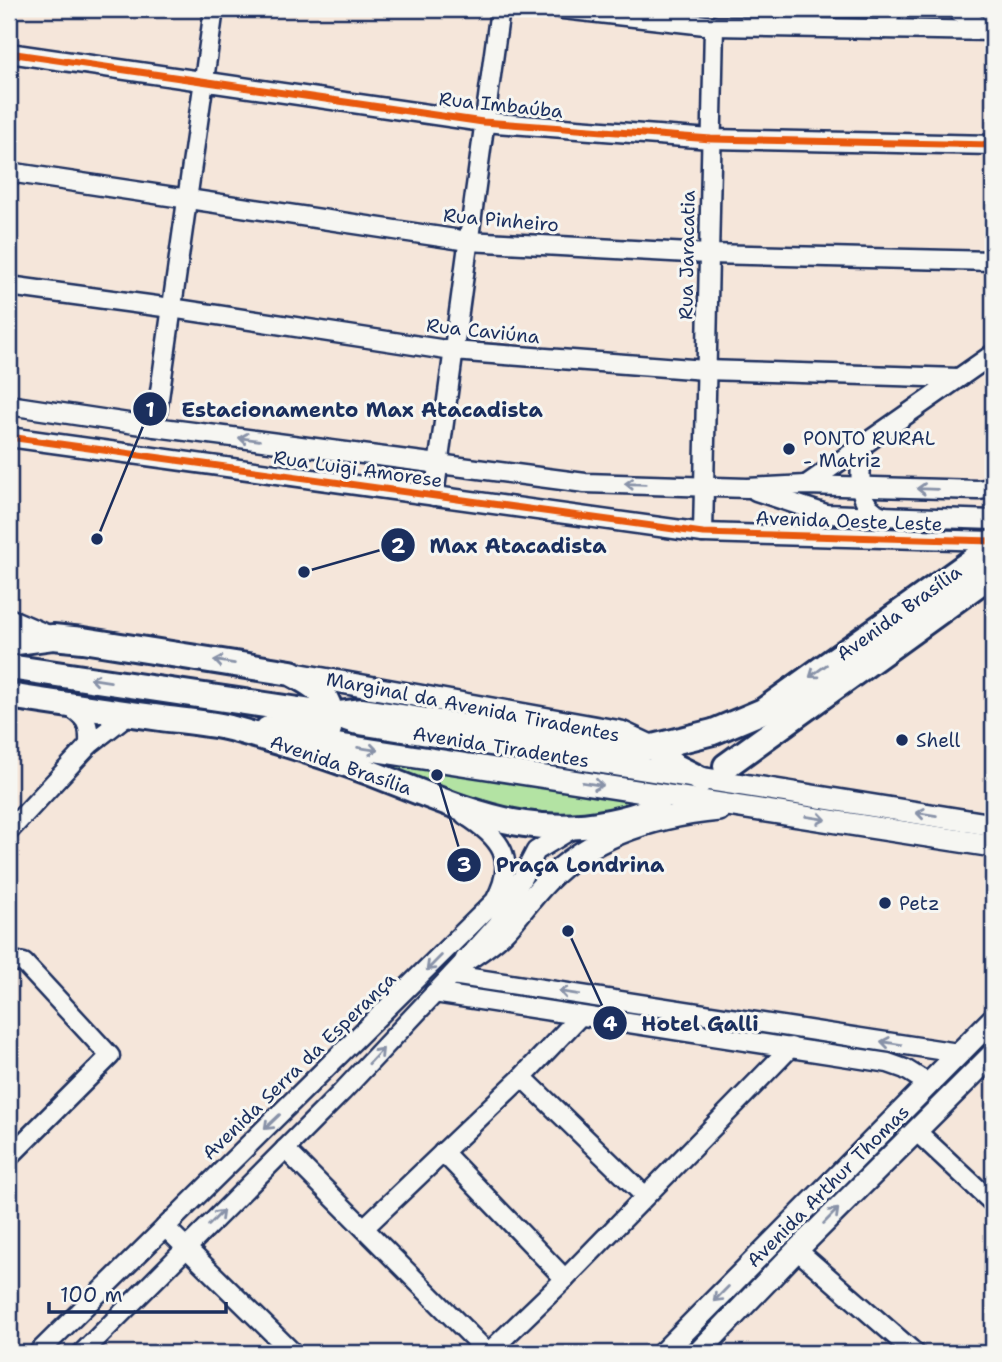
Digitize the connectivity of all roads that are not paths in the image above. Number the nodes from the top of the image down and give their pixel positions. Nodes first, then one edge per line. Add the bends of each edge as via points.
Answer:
1 (214, 9) edge
2 (500, 9) edge
3 (563, 9) edge
4 (892, 9) edge
5 (956, 9) edge
6 (714, 26) junction
7 (884, 29) junction
8 (989, 31) edge
9 (9, 53) edge
10 (204, 80) junction
11 (484, 122) junction
12 (711, 139) junction
13 (993, 145) edge
14 (9, 173) edge
15 (186, 197) junction
16 (468, 241) junction
17 (708, 254) junction
18 (993, 261) edge
19 (9, 286) edge
20 (171, 307) junction
21 (453, 351) junction
22 (993, 354) edge
23 (705, 370) junction
24 (958, 378) junction
25 (9, 405) edge
26 (99, 418) junction
27 (155, 427) junction
28 (16, 438) edge
29 (862, 445) junction
30 (438, 464) junction
31 (806, 485) junction
32 (703, 486) junction
33 (861, 486) junction
34 (747, 488) junction
35 (993, 488) edge
36 (434, 496) junction
37 (891, 516) junction
38 (993, 520) edge
39 (703, 533) junction
40 (993, 543) edge
41 (993, 573) edge
42 (993, 593) edge
43 (9, 618) edge
44 (53, 637) junction
45 (9, 643) edge
46 (9, 651) edge
47 (9, 667) edge
48 (56, 673) junction
49 (291, 673) junction
50 (828, 692) junction
51 (9, 696) edge
52 (67, 705) junction
53 (130, 713) junction
54 (332, 715) junction
55 (228, 728) junction
56 (89, 745) junction
57 (653, 747) junction
58 (726, 766) dead end
59 (702, 780) junction
60 (795, 793) junction
61 (443, 802) junction
62 (657, 808) dead end
63 (753, 808) junction
64 (993, 825) edge
65 (575, 828) junction
66 (9, 831) edge
67 (993, 846) edge
68 (9, 960) edge
69 (459, 967) junction
70 (434, 993) junction
71 (666, 1008) junction
72 (579, 1016) junction
73 (993, 1019) edge
74 (663, 1028) junction
75 (791, 1047) junction
76 (958, 1053) junction
77 (993, 1054) edge
78 (522, 1077) junction
79 (929, 1084) junction
80 (947, 1102) junction
81 (916, 1131) junction
82 (285, 1149) junction
83 (443, 1152) junction
84 (9, 1157) edge
85 (645, 1196) junction
86 (993, 1203) edge
87 (165, 1227) junction
88 (364, 1228) junction
89 (186, 1248) junction
90 (797, 1250) junction
91 (565, 1279) junction
92 (38, 1353) edge
93 (82, 1353) edge
94 (293, 1353) edge
95 (488, 1353) edge
96 (663, 1353) edge
97 (698, 1353) edge
98 (915, 1353) edge

1 - 10 street
2 - 11 street
3 - 6 street
4 - 7 street
5 - 8 street
6 - 7 street
6 - 12 street, Rua Jaracatia
7 - 8 street
9 - 10 street, Rua Imbaúba
10 - 11 street, Rua Imbaúba
10 - 15 street
11 - 12 street, Rua Imbaúba
11 - 16 street
12 - 13 street, Rua Imbaúba
12 - 17 street, Rua Jaracatia
14 - 15 street, Rua Pinheiro
15 - 16 street, Rua Pinheiro
15 - 20 street
16 - 17 street, Rua Pinheiro
16 - 21 street
17 - 18 street, Rua Pinheiro
17 - 23 street, Rua Jaracatia
19 - 20 street, Rua Caviúna
20 - 21 street, Rua Caviúna
20 - 27 street
21 - 23 street, Rua Caviúna
21 - 30 street
22 - 24 street
23 - 24 street, Rua Caviúna
23 - 32 street, Rua Jaracatia
24 - 29 street
25 - 26 street, Rua Luigi Amorese
26 - 27 street, Rua Luigi Amorese
26 - 28 street via 26,418
30 -> 27 street, Rua Luigi Amorese
28 - 36 street, Rua Luigi Amorese
29 - 31 street
29 - 33 street
32 -> 30 street, Rua Luigi Amorese via 586,483
30 - 36 street
31 - 33 street, Rua Luigi Amorese
31 - 34 street, Rua Luigi Amorese
32 - 34 street, Rua Luigi Amorese
32 - 39 street, Rua Jaracatia
35 -> 33 street, Rua Luigi Amorese
33 - 37 street via 870,507
34 - 37 street via 826,514
36 - 39 street, Rua Luigi Amorese
37 - 38 street
39 - 40 street, Avenida Oeste Leste
40 -> 57 highway, Avenida Brasília via 763,711 713,732
41 - 50 highway, Avenida Brasília
42 - 50 highway via 930,636
43 - 44 street
44 - 45 highway
49 -> 44 highway
46 - 48 highway
47 - 48 highway, Avenida Tiradentes
54 -> 48 highway, Avenida Tiradentes
49 - 54 highway via 316,686
49 - 57 main road, Marginal da Avenida Tiradentes via 621,732
50 - 58 highway, Avenida Brasília
51 - 52 highway, Avenida Tiradentes
52 - 53 highway, Avenida Tiradentes
52 - 56 street via 83,715 90,732
53 - 55 highway, Avenida Tiradentes
53 - 56 street
54 - 55 highway via 329,729 317,733
54 - 57 highway, Avenida Brasília via 363,710 606,748
54 - 59 main road, Avenida Tiradentes via 356,723
55 - 61 highway, Avenida Brasília via 323,756
55 -> 63 main road, Avenida Tiradentes
56 - 66 street
57 - 59 highway via 676,767
59 - 60 main road, Avenida Tiradentes
60 - 63 main road via 771,795
64 -> 60 main road, Avenida Tiradentes
61 - 65 highway, Avenida Brasília via 519,823
61 -> 87 street, Avenida Serra da Esperança via 483,827 502,848 506,871 495,901
62 - 65 highway, Avenida Brasília
63 -> 67 main road, Avenida Tiradentes
63 - 69 main road via 676,817 600,841 564,865 503,932
65 - 69 street via 536,851 498,924
68 - 84 street via 24,963 110,1056
69 - 70 street
71 -> 69 street
70 - 72 street
82 -> 70 street
71 - 74 street
76 -> 71 street
72 - 74 street
72 - 78 street
73 - 76 main road, Avenida Arthur Thomas
74 - 75 street
75 - 79 street via 888,1063
75 - 85 street
76 - 79 main road, Avenida Arthur Thomas
77 - 80 main road, Avenida Arthur Thomas
78 - 83 street
78 - 85 street
79 - 80 main road
79 -> 96 main road, Avenida Arthur Thomas
80 - 81 main road, Avenida Arthur Thomas
81 - 86 street
90 -> 81 main road, Avenida Arthur Thomas
82 - 88 street
89 -> 82 street
83 - 88 street
83 - 91 street
85 - 91 street
87 - 89 street
87 - 92 street, Avenida Serra da Esperança
88 - 95 street
89 - 93 street
89 - 94 street
90 - 97 main road, Avenida Arthur Thomas
90 - 98 street
91 - 95 street

